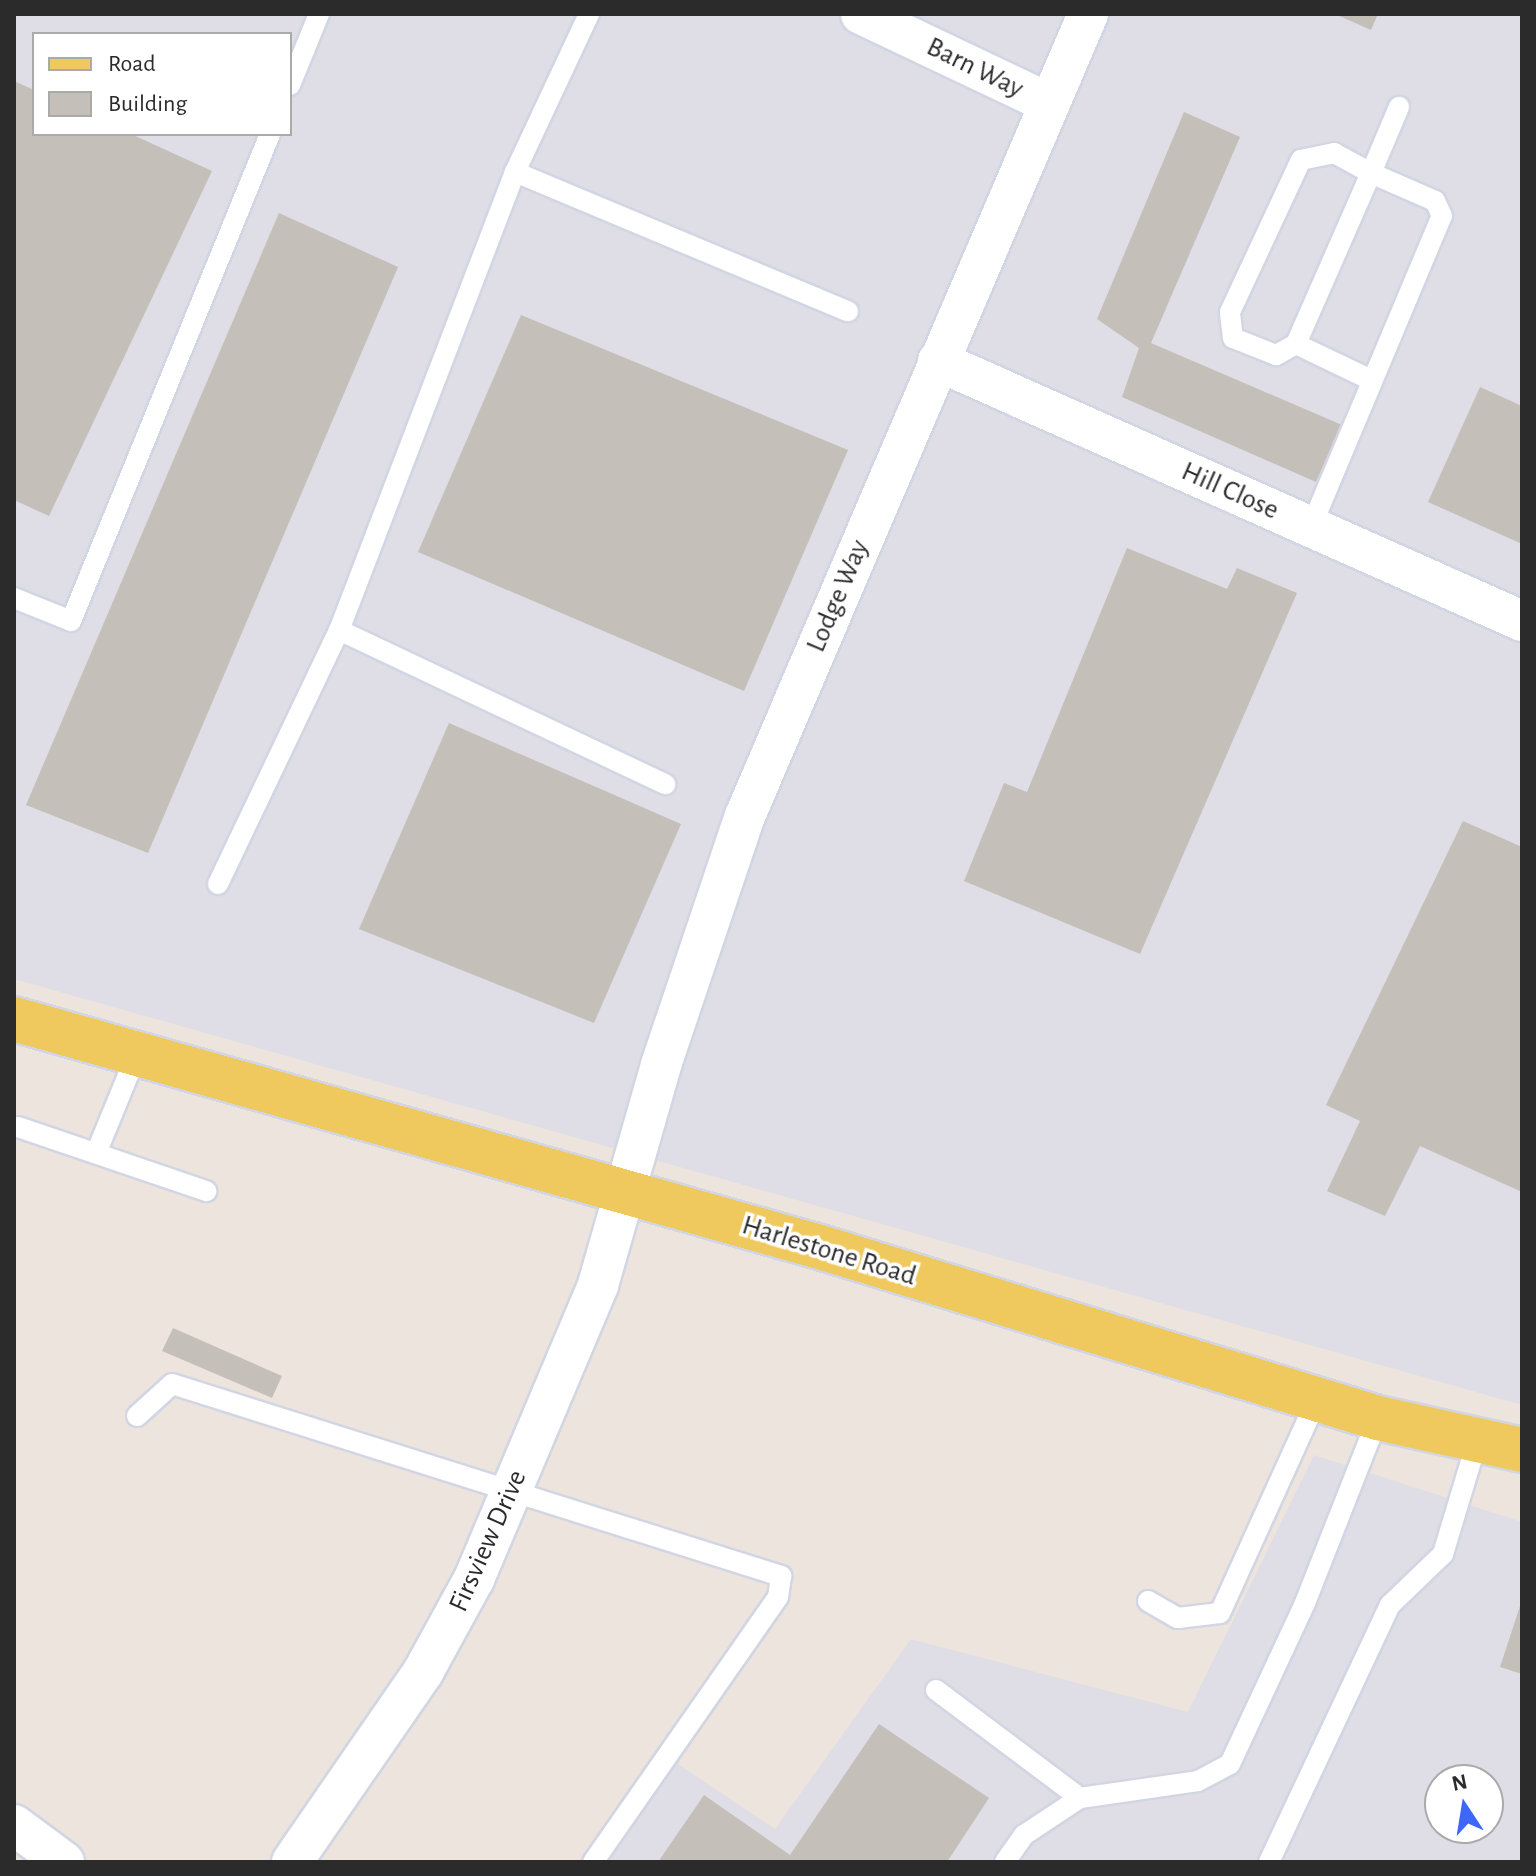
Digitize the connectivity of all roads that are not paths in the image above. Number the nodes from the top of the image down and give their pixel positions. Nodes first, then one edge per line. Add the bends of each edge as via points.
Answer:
1 (319, 14) edge
2 (589, 14) edge
3 (861, 14) edge
4 (1088, 14) edge
5 (292, 80) edge
6 (1046, 102) junction
7 (1399, 107) dead end
8 (269, 136) edge
9 (515, 172) junction
10 (1371, 173) junction
11 (848, 311) dead end
12 (1296, 344) junction
13 (938, 361) junction
14 (1371, 380) junction
15 (1311, 527) junction
16 (14, 598) edge
17 (1522, 621) edge
18 (339, 630) junction
19 (665, 784) dead end
20 (218, 884) dead end
21 (14, 1019) edge
22 (136, 1056) junction
23 (18, 1127) dead end
24 (97, 1151) junction
25 (206, 1191) dead end
26 (628, 1192) junction
27 (1317, 1399) junction
28 (137, 1416) dead end
29 (1378, 1418) junction
30 (1478, 1438) junction
31 (1522, 1450) edge
32 (510, 1494) junction
33 (1148, 1601) dead end
34 (936, 1690) dead end
35 (1080, 1798) junction
36 (14, 1825) edge
37 (64, 1862) edge
38 (292, 1862) edge
39 (593, 1862) edge
40 (1005, 1862) edge
41 (1269, 1862) edge

1 - 5 lane
2 - 9 lane
3 - 6 street, Barn Way
4 - 6 street, Lodge Way
6 - 13 street, Lodge Way
7 - 10 lane
8 - 16 lane via 71,621
9 - 11 lane
9 - 18 lane
10 - 12 lane
10 - 12 lane via 1334,153 1301,160 1230,312 1233,338 1276,355
10 - 14 lane via 1435,201 1442,216
12 - 14 lane
13 - 15 street, Hill Close
13 - 26 street, Lodge Way via 745,816 661,1065
14 - 15 lane
15 - 17 street, Hill Close
18 - 19 lane
18 - 20 lane
21 - 22 main road, Harlestone Road
22 - 24 lane
22 - 26 main road, Harlestone Road
23 - 24 lane
24 - 25 lane
26 - 27 main road, Harlestone Road
26 - 32 street, Firsview Drive via 598,1285
27 - 29 main road, Harlestone Road
27 - 33 lane via 1220,1613 1178,1618
28 - 32 lane via 172,1384
29 - 30 main road, Harlestone Road
29 - 35 lane via 1305,1603 1230,1764 1198,1781
30 - 31 main road, Harlestone Road
30 - 41 lane via 1443,1554 1390,1605
32 - 38 street, Firsview Drive via 423,1672
32 - 39 lane via 781,1576 784,1586
34 - 35 lane
35 - 40 lane via 1024,1835
36 - 37 street

